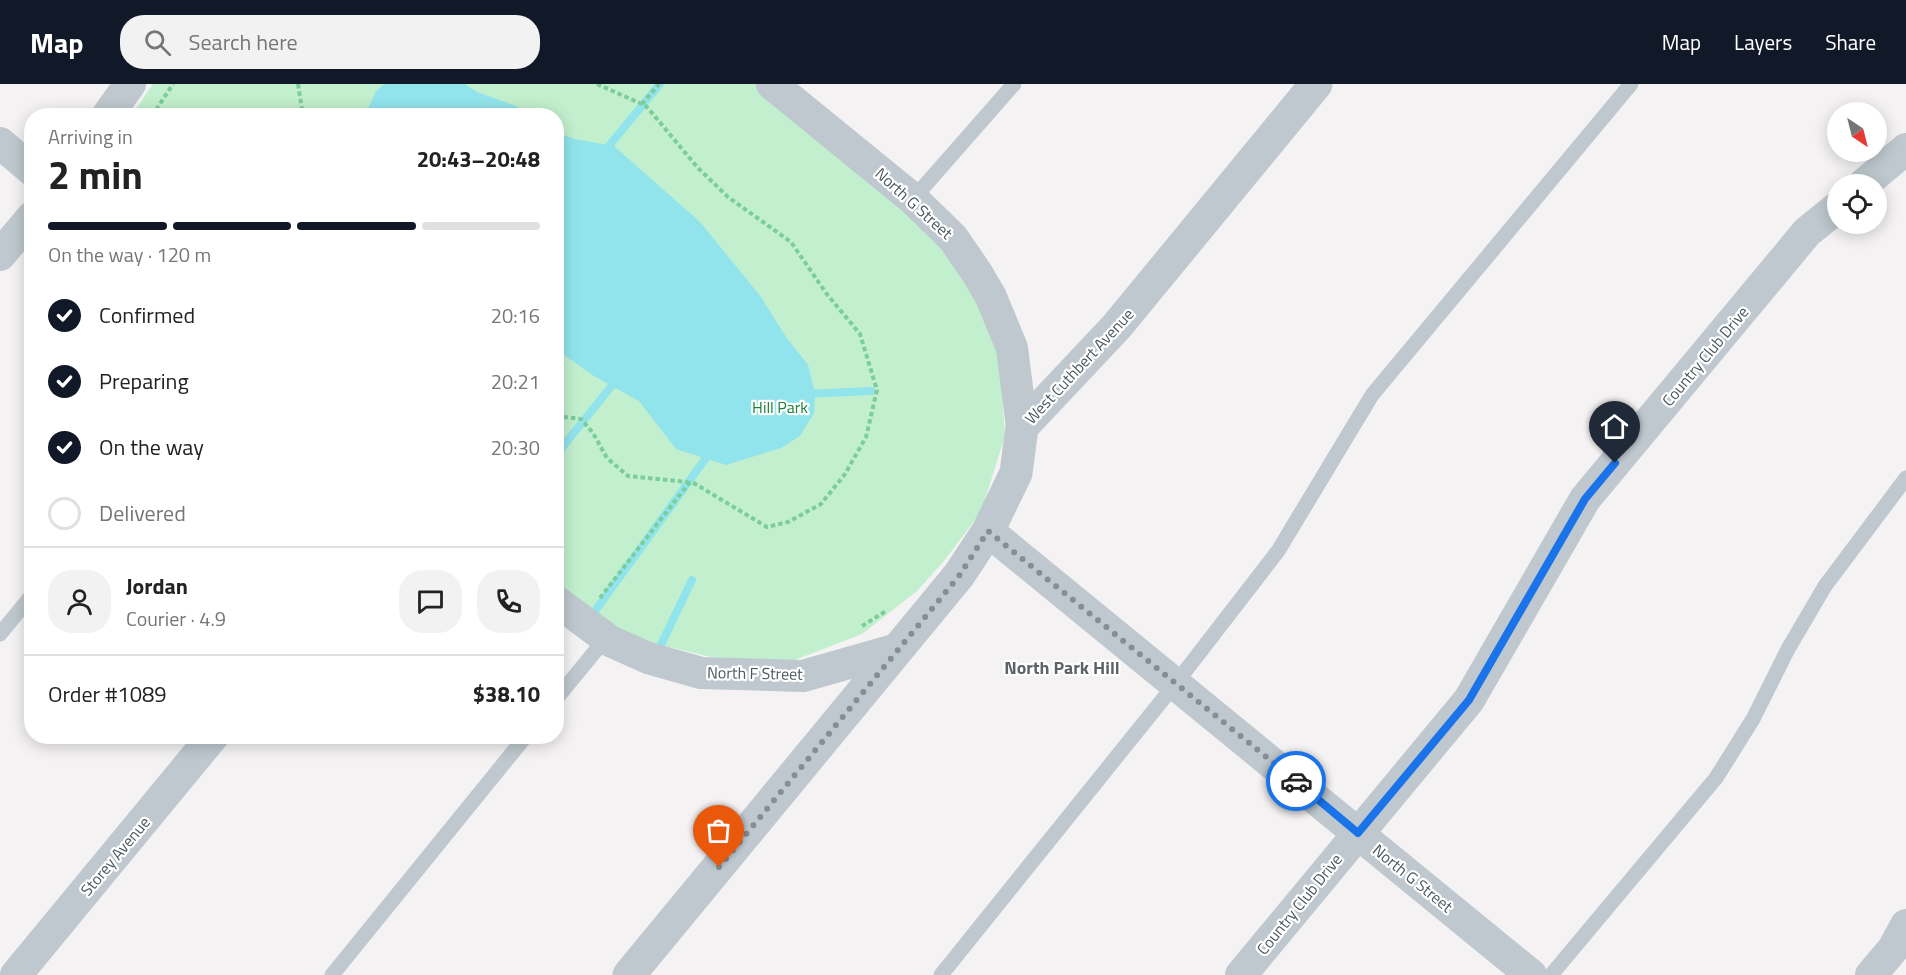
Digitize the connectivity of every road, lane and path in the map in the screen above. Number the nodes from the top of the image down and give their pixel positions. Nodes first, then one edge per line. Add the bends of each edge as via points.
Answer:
1 (130, 84) edge
2 (173, 84) edge
3 (297, 84) edge
4 (597, 84) edge
5 (659, 84) edge
6 (772, 84) edge
7 (1014, 84) edge
8 (1316, 84) edge
9 (1630, 84) edge
10 (642, 104) junction
11 (113, 108) edge
12 (157, 108) edge
13 (302, 108) edge
14 (0, 143) edge
15 (1906, 148) edge
16 (24, 163) edge
17 (1876, 174) edge
18 (914, 199) junction
19 (1827, 216) edge
20 (24, 226) edge
21 (0, 255) edge
22 (564, 417) edge
23 (1022, 428) junction
24 (1906, 478) edge
25 (688, 483) junction
26 (988, 531) junction
27 (24, 605) edge
28 (564, 607) edge
29 (888, 609) dead end
30 (857, 628) dead end
31 (594, 630) junction
32 (0, 634) edge
33 (898, 650) junction
34 (1176, 683) junction
35 (564, 684) edge
36 (206, 744) edge
37 (520, 744) edge
38 (1358, 833) junction
39 (1906, 925) edge
40 (16, 975) edge
41 (332, 975) edge
42 (629, 975) edge
43 (941, 975) edge
44 (1241, 975) edge
45 (1531, 975) edge
46 (1551, 975) edge
47 (1871, 975) edge

1 - 11 street
2 - 12 path
3 - 13 path
4 - 10 path
5 - 10 path
6 - 18 street, North G Street
7 - 18 lane
8 - 23 street, West Cuthbert Avenue via 1117,326
9 - 34 lane via 1372,395 1278,551
10 - 25 path via 728,196 791,242 860,334 877,390 866,437 845,474 821,504 788,522 767,527
14 - 16 street
15 - 17 street
18 - 23 street, North G Street via 953,238 991,297 1012,348
19 - 38 street, Country Club Drive via 1807,232 1585,499 1469,700
20 - 21 street
22 - 25 path via 581,419 607,458 628,476
23 - 26 street, West Cuthbert Avenue via 1016,473
24 - 46 lane via 1825,586 1716,778
25 - 31 path
26 - 33 street, West Cuthbert Avenue via 959,576
26 - 34 street, North G Street
27 - 32 lane
28 - 31 street, North F Street
29 - 30 path
31 - 33 street, North F Street via 648,658 702,673 803,676
31 - 35 lane
33 - 42 street, West Cuthbert Avenue
34 - 38 street, North G Street
34 - 43 lane
36 - 40 street, Storey Avenue
37 - 41 lane
38 - 44 street, Country Club Drive
38 - 45 street, North G Street
39 - 47 street via 1893,949

